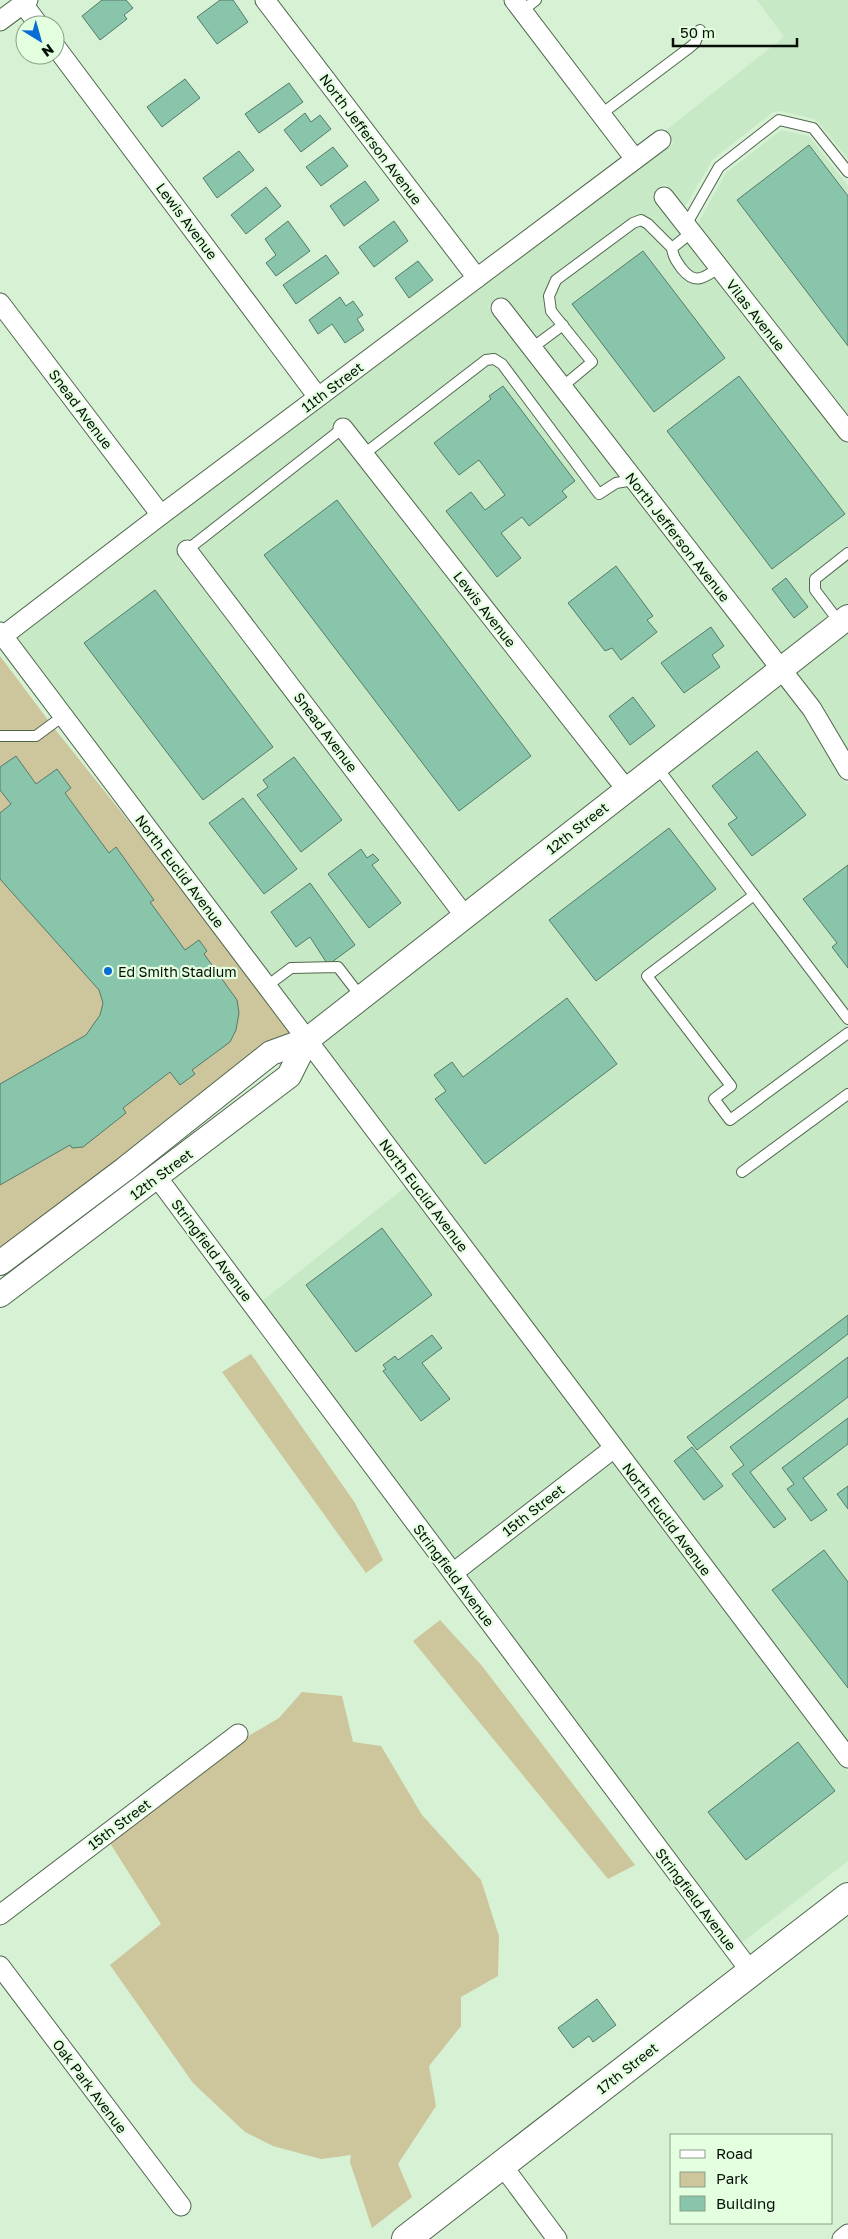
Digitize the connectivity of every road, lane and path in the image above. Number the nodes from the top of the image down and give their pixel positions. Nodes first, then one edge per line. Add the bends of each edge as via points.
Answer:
1 (265, 0) edge
2 (26, 2) edge
3 (524, 4) edge
4 (33, 15) edge
5 (0, 21) edge
6 (700, 30) dead end
7 (65, 59) edge
8 (600, 115) junction
9 (661, 140) dead end
10 (636, 159) junction
11 (848, 172) edge
12 (664, 197) dead end
13 (689, 228) junction
14 (672, 248) junction
15 (719, 268) junction
16 (477, 278) junction
17 (0, 302) edge
18 (501, 308) dead end
19 (563, 325) junction
20 (532, 348) junction
21 (562, 387) junction
22 (318, 398) junction
23 (343, 428) joint
24 (848, 432) edge
25 (364, 454) junction
26 (633, 480) junction
27 (161, 515) junction
28 (187, 550) joint
29 (848, 553) edge
30 (844, 620) edge
31 (2, 634) edge
32 (781, 669) junction
33 (63, 716) junction
34 (0, 736) edge
35 (657, 766) junction
36 (848, 770) edge
37 (626, 789) junction
38 (754, 895) junction
39 (464, 915) junction
40 (267, 986) junction
41 (361, 997) junction
42 (848, 1020) edge
43 (848, 1033) edge
44 (307, 1040) junction
45 (848, 1094) edge
46 (742, 1172) dead end
47 (157, 1177) junction
48 (0, 1263) edge
49 (0, 1295) edge
50 (614, 1448) junction
51 (453, 1573) junction
52 (238, 1734) dead end
53 (848, 1758) edge
54 (848, 1897) edge
55 (0, 1915) edge
56 (0, 1966) edge
57 (751, 1972) junction
58 (502, 2165) junction
59 (181, 2206) dead end
60 (848, 2234) edge
61 (406, 2239) edge
62 (557, 2239) edge
63 (842, 2239) edge

1 - 16 street, North Jefferson Avenue
2 - 4 street
2 - 5 street
3 - 8 street
6 - 8 lane via 695,43
7 - 22 street, Lewis Avenue
8 - 10 street
9 - 10 street, 11th Street
10 - 16 street, 11th Street
11 - 13 lane via 813,128 779,120 719,167
12 - 13 street, Vilas Avenue
13 - 14 lane
13 - 15 street, Vilas Avenue
14 - 15 lane via 673,256 689,277 703,278
14 - 19 lane via 648,224 641,220 633,224 556,280 549,296 551,310
15 - 24 street, Vilas Avenue
16 - 22 street, 11th Street
17 - 27 street, Snead Avenue
18 - 20 street, North Jefferson Avenue
19 - 20 lane
19 - 21 lane via 592,362
20 - 21 street, North Jefferson Avenue
21 - 26 street, North Jefferson Avenue
22 - 27 street, 11th Street
23 - 25 street, Lewis Avenue
23 - 28 lane
25 - 26 lane via 486,360 494,359 502,364 599,494 616,483
25 - 37 street, Lewis Avenue
26 - 32 street, North Jefferson Avenue
27 - 31 street, 11th Street
28 - 39 street, Snead Avenue
29 - 30 lane via 815,579 815,590
30 - 32 street, 12th Street
31 - 33 street, North Euclid Avenue
32 - 35 street, 12th Street
32 - 36 street, North Jefferson Avenue via 812,709
33 - 34 lane via 36,736
33 - 40 street, North Euclid Avenue
35 - 37 street, 12th Street
35 - 38 lane
37 - 39 street, 12th Street
38 - 42 lane
38 - 43 lane via 647,976 731,1086 714,1098 730,1120
39 - 41 street, 12th Street
40 - 41 lane via 291,968 338,967
40 - 44 street, North Euclid Avenue
41 - 44 street, 12th Street
44 - 47 street, 12th Street via 289,1076
44 - 48 street, 12th Street via 271,1053
44 - 50 street, North Euclid Avenue
45 - 46 lane
47 - 49 street, 12th Street
47 - 51 street, Stringfield Avenue
50 - 51 street, 15th Street
50 - 53 street, North Euclid Avenue
51 - 57 street, Stringfield Avenue
52 - 55 street, 15th Street
54 - 57 main road, 17th Street
56 - 59 street, Oak Park Avenue
57 - 58 main road, 17th Street
58 - 61 main road, 17th Street
58 - 62 street
60 - 63 street

